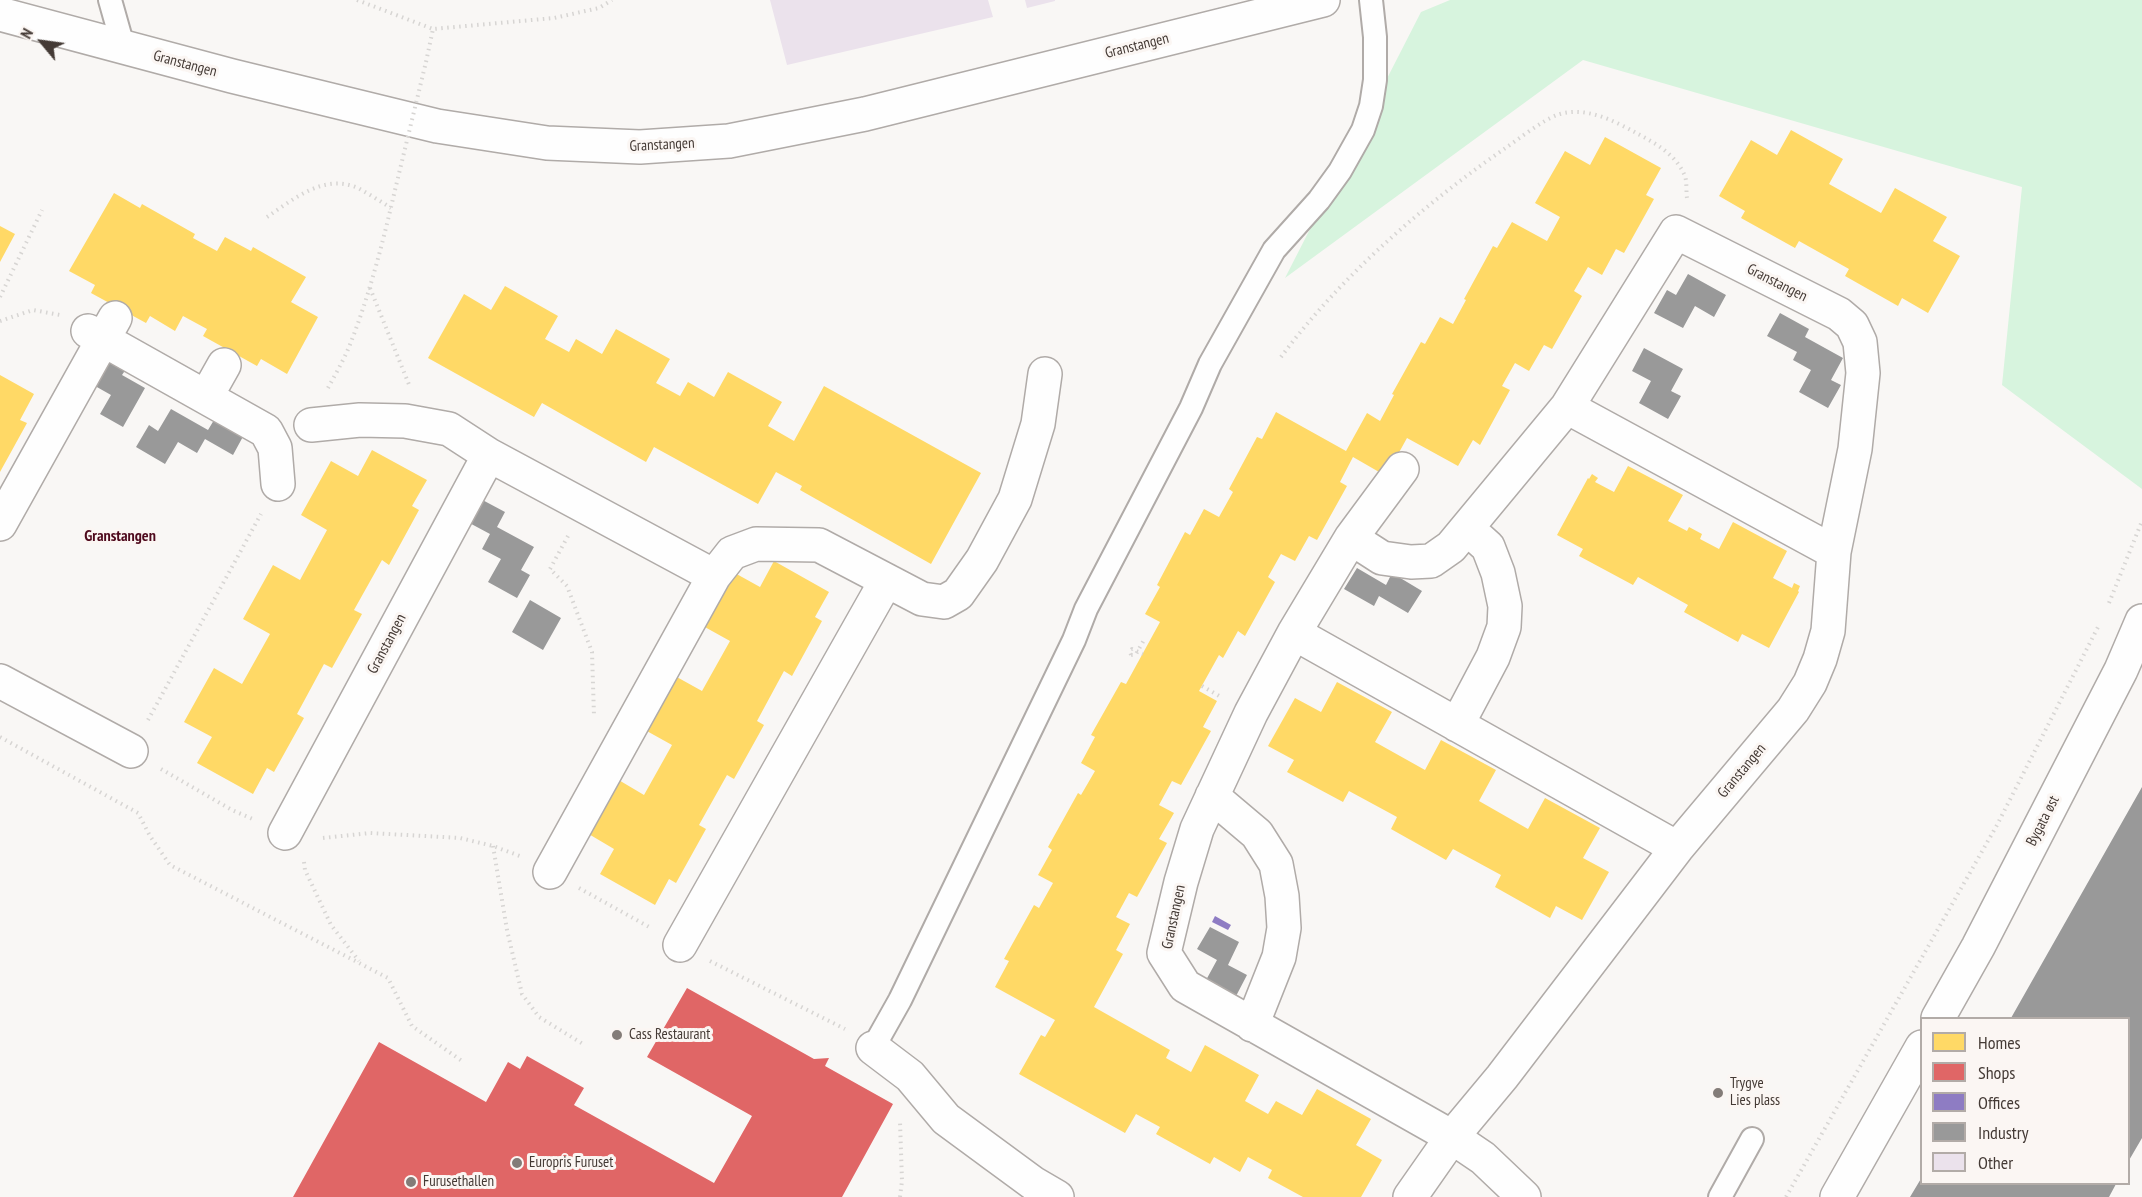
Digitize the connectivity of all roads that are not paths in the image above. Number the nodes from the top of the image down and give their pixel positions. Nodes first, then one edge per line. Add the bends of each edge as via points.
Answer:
1 (110, 0) edge
2 (1323, 0) edge
3 (1371, 0) edge
4 (0, 14) edge
5 (123, 46) junction
6 (224, 365) dead end
7 (1045, 374) dead end
8 (206, 397) junction
9 (1567, 407) junction
10 (310, 425) dead end
11 (489, 455) junction
12 (1402, 468) dead end
13 (278, 484) dead end
14 (0, 524) edge
15 (1468, 529) junction
16 (1351, 538) junction
17 (1834, 552) junction
18 (714, 576) junction
19 (886, 582) junction
20 (2141, 628) edge
21 (1294, 633) junction
22 (0, 681) edge
23 (1457, 725) junction
24 (131, 751) road end
25 (1212, 796) junction
26 (293, 837) road end
27 (1677, 848) junction
28 (550, 872) road end
29 (680, 945) road end
30 (1939, 1017) edge
31 (1252, 1025) junction
32 (873, 1048) joint
33 (1920, 1051) edge
34 (1452, 1137) junction
35 (1752, 1139) dead end
36 (1057, 1197) edge
37 (1410, 1197) edge
38 (1524, 1197) edge
39 (1720, 1197) edge
40 (1837, 1197) edge

1 - 5 lane
2 - 5 street, Granstangen via 865,114 729,141 640,147 547,143 437,126
3 - 32 lane via 1374,80 1363,130 1341,171 1274,250 1210,364 1086,609 916,969
4 - 5 street, Granstangen
6 - 8 street
7 - 19 street via 1038,424 1015,498 982,560 958,594 944,602 922,599
8 - 13 street via 266,431 275,448
8 - 14 street via 102,330 29,452
9 - 15 street
9 - 17 street
9 - 17 street, Granstangen via 1676,232 1839,314 1852,325 1860,342 1863,372 1855,449
10 - 11 street via 360,420 425,424 449,429
11 - 18 street
11 - 26 street, Granstangen
12 - 16 street, Granstangen
15 - 16 street via 1431,561 1382,558
15 - 23 street via 1488,547 1505,606 1493,657
16 - 21 street, Granstangen
17 - 27 street, Granstangen via 1828,631 1810,683 1793,710
18 - 19 street via 732,553 756,544 788,543 819,545
18 - 28 street
19 - 29 street
20 - 30 street, Bygata øst
21 - 23 street
21 - 25 street, Granstangen
22 - 24 street
23 - 27 street
25 - 31 street via 1257,834 1276,864 1282,896 1284,928 1279,957
25 - 31 street, Granstangen via 1197,829 1164,953 1185,986
27 - 34 street, Granstangen
31 - 34 street, Granstangen
32 - 36 street via 910,1076 946,1119 1033,1184
33 - 40 street
34 - 37 street, Granstangen
34 - 38 street via 1483,1158
35 - 39 lane

